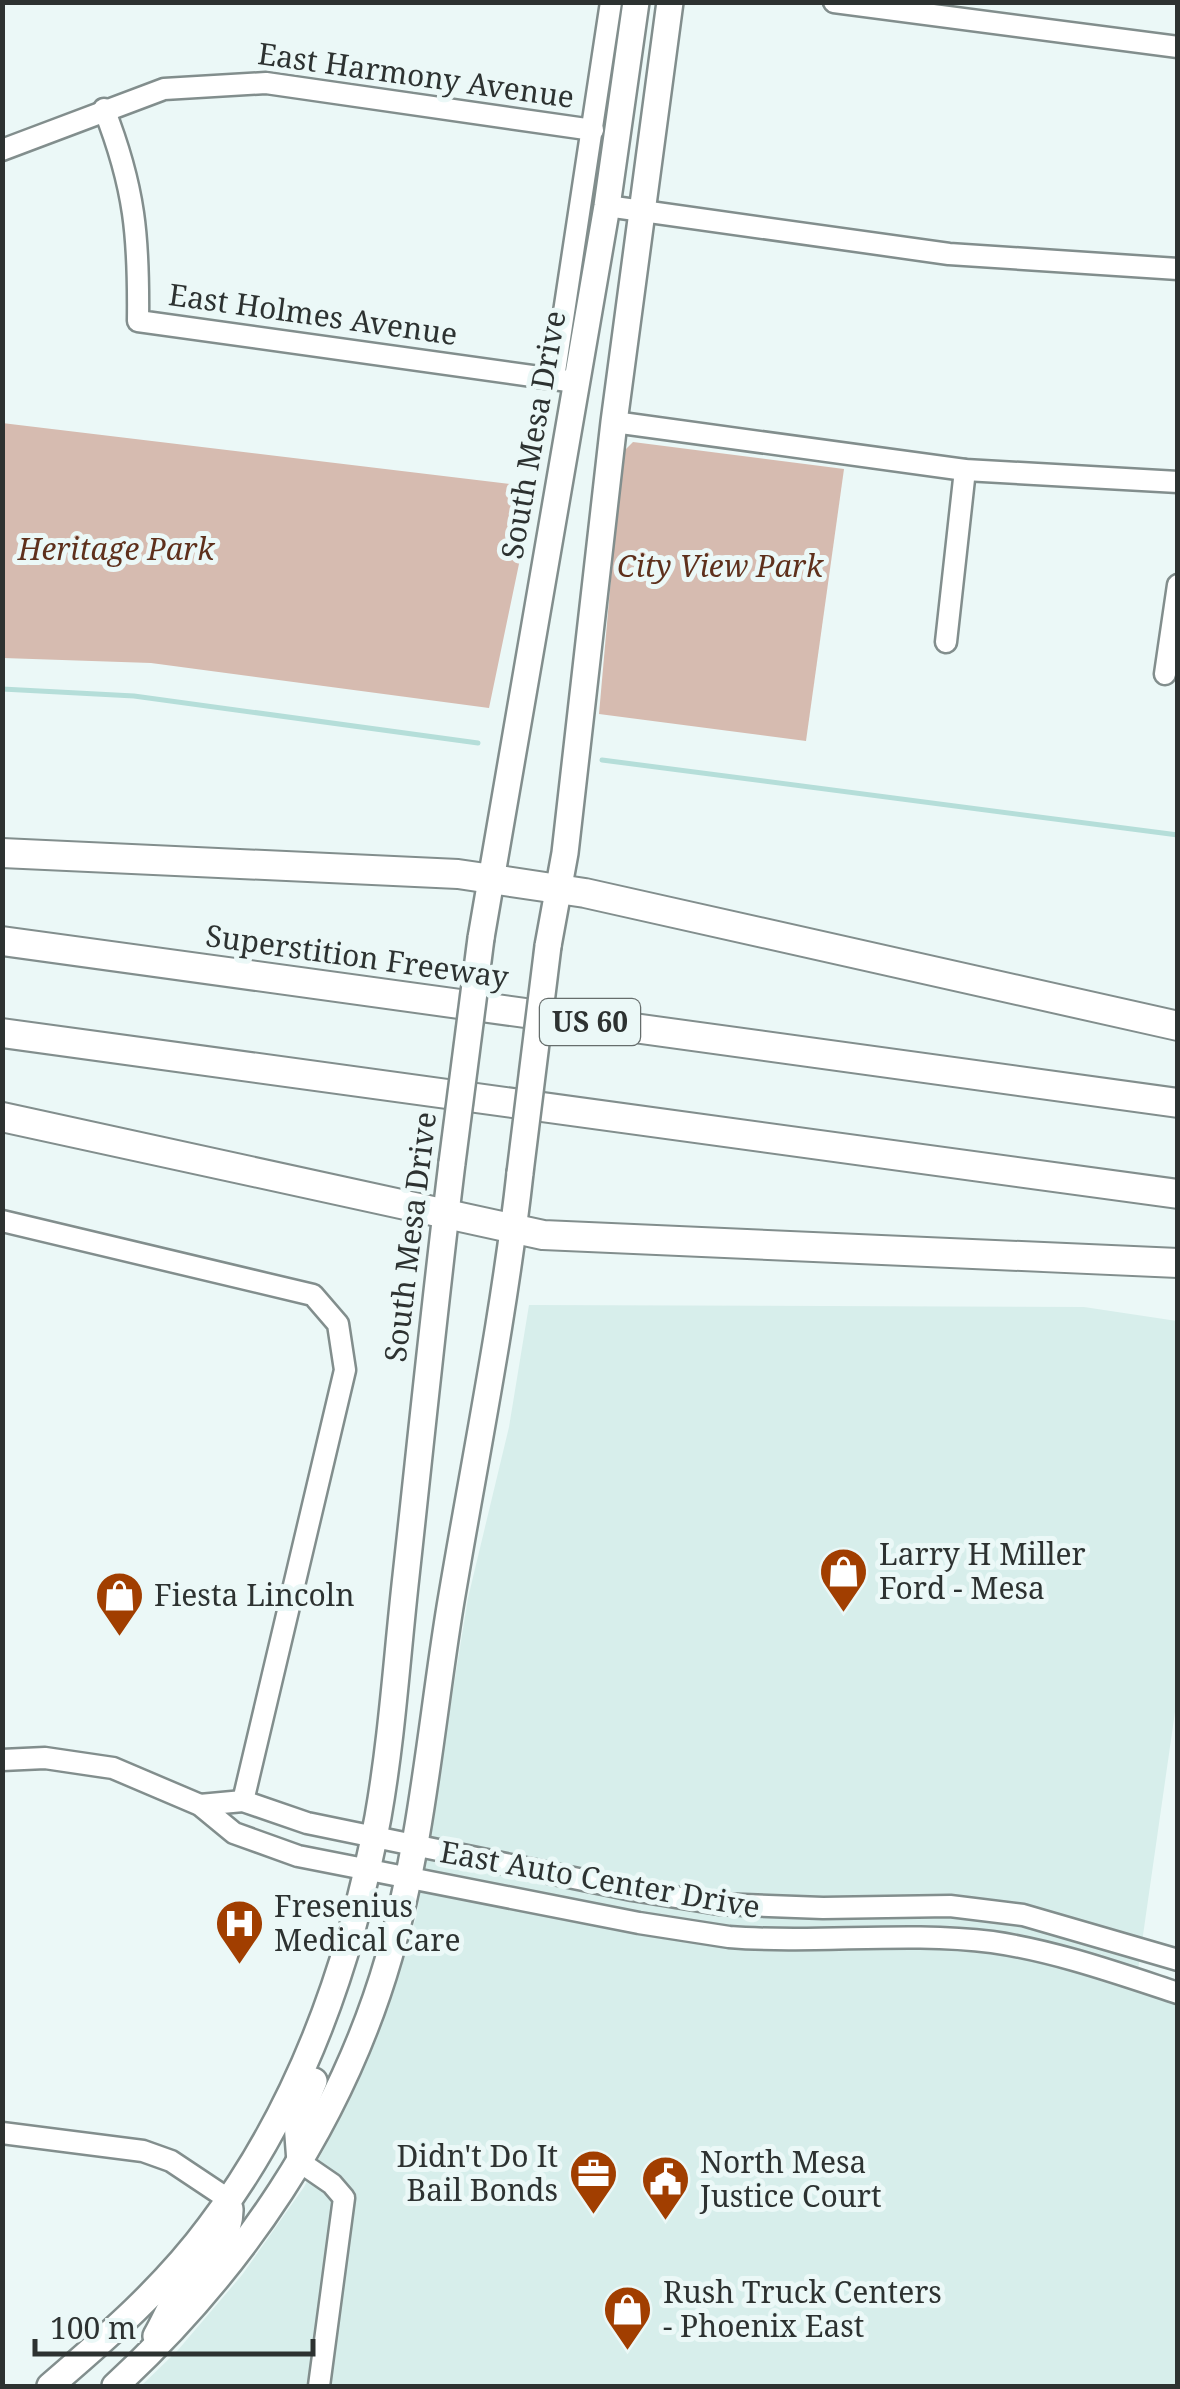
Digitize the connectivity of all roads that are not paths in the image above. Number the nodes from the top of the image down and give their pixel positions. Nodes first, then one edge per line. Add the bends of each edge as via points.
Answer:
1 (611, 2) edge
2 (636, 2) edge
3 (670, 2) edge
4 (834, 2) edge
5 (1178, 48) edge
6 (104, 109) junction
7 (594, 130) junction
8 (2, 150) edge
9 (607, 206) junction
10 (642, 211) junction
11 (1178, 268) edge
12 (564, 380) junction
13 (614, 422) junction
14 (965, 470) junction
15 (1178, 482) edge
16 (1178, 585) edge
17 (946, 642) dead end
18 (1165, 674) dead end
19 (2, 854) edge
20 (489, 879) junction
21 (559, 890) junction
22 (2, 941) edge
23 (1178, 1026) edge
24 (2, 1033) edge
25 (1178, 1103) edge
26 (2, 1117) edge
27 (1178, 1194) edge
28 (446, 1214) junction
29 (2, 1221) edge
30 (514, 1228) junction
31 (1178, 1263) edge
32 (2, 1760) edge
33 (243, 1800) junction
34 (200, 1806) junction
35 (373, 1838) junction
36 (414, 1846) junction
37 (366, 1870) junction
38 (408, 1876) junction
39 (1178, 1960) edge
40 (333, 1993) junction
41 (1178, 1993) edge
42 (2, 2133) edge
43 (300, 2162) junction
44 (228, 2199) junction
45 (144, 2360) junction
46 (50, 2386) edge
47 (116, 2386) edge
48 (318, 2386) edge

1 - 7 street, South Mesa Drive
2 - 9 main road, South Mesa Drive
3 - 10 main road
4 - 5 street
6 - 7 street, East Harmony Avenue via 164,89 266,82
6 - 8 street, East Harmony Avenue
6 - 12 street, East Holmes Avenue via 133,201 138,321
7 - 12 street, South Mesa Drive
9 - 10 street
9 - 12 main road, South Mesa Drive
10 - 11 street via 949,254
10 - 13 main road
12 - 20 main road, South Mesa Drive
13 - 14 street
13 - 21 main road
14 - 15 street
14 - 17 street
16 - 18 street
19 - 20 highway
20 - 21 highway
20 - 28 main road, South Mesa Drive, bridge
21 - 23 highway
21 - 30 main road, bridge
22 - 25 highway, Superstition Freeway / US 60
24 - 27 highway
26 - 28 highway
28 - 30 highway
28 - 35 main road, South Mesa Drive
29 - 33 street via 313,1295 338,1324 345,1370
30 - 31 highway via 544,1235
30 - 36 main road
32 - 34 street, East Auto Center Drive via 45,1758 113,1768
33 - 34 street, East Auto Center Drive
33 - 35 street, East Auto Center Drive
34 - 37 street, East Auto Center Drive via 234,1832 298,1856
35 - 36 street, East Auto Center Drive
35 - 37 main road, South Mesa Drive
36 - 38 main road
36 - 39 street, East Auto Center Drive via 719,1904 950,1906 1024,1914
37 - 38 street, East Auto Center Drive
37 - 40 main road, South Mesa Drive
38 - 41 street, East Auto Center Drive via 730,1937 989,1942
38 - 43 main road via 370,2015
40 - 43 main road via 327,2054 296,2122
40 - 44 main road, South Mesa Drive via 299,2076
42 - 44 street via 143,2151
43 - 45 main road via 229,2266
43 - 48 street via 344,2198
44 - 45 main road via 228,2230 178,2294
44 - 46 main road, South Mesa Drive via 175,2268
45 - 47 main road

